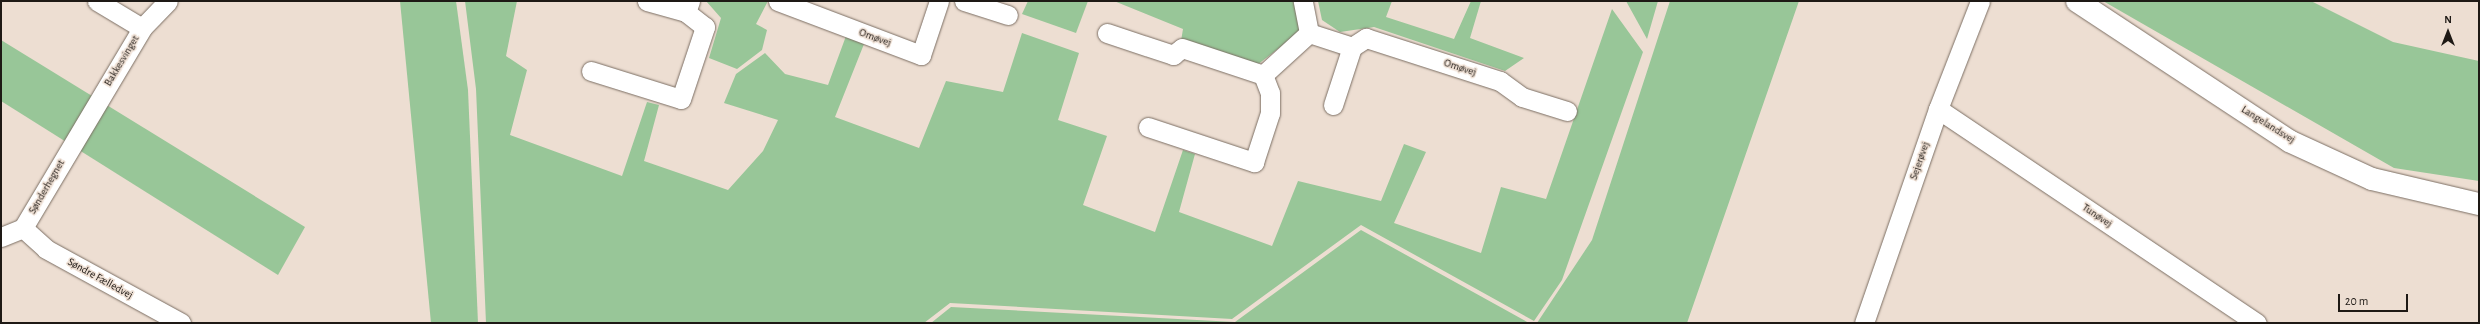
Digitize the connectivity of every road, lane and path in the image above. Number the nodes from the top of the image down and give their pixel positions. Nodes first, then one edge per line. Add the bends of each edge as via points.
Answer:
1 (97, 1) edge
2 (168, 1) edge
3 (647, 1) edge
4 (778, 1) edge
5 (939, 1) edge
6 (964, 1) edge
7 (1303, 1) edge
8 (1980, 1) edge
9 (2077, 1) edge
10 (688, 7) edge
11 (1008, 16) dead end
12 (142, 28) junction
13 (1107, 33) dead end
14 (1309, 33) junction
15 (1352, 47) junction
16 (591, 70) dead end
17 (1263, 75) junction
18 (1333, 105) dead end
19 (1938, 109) junction
20 (1567, 111) dead end
21 (84, 126) joint
22 (1148, 127) dead end
23 (2479, 204) edge
24 (23, 228) junction
25 (1, 237) edge
26 (181, 323) edge
27 (1864, 323) edge
28 (2257, 323) edge

1 - 12 street
2 - 12 street, Bakkesvinget
3 - 10 street
4 - 5 street, Omøvej via 921,55
6 - 11 street
7 - 14 street
8 - 19 street, Sejerøvej
9 - 23 street, Langelandsvej via 2290,141 2372,179
10 - 16 street via 705,27 681,99
12 - 21 street, Bakkesvinget
13 - 17 street via 1173,55 1182,48
14 - 15 street
14 - 17 street
15 - 18 street
15 - 20 street, Omøvej via 1366,38 1500,81 1522,97
17 - 22 street via 1270,93 1270,113 1254,162
19 - 27 street, Sejerøvej
19 - 28 street, Tunøvej
21 - 24 street, Sønderhegnet
24 - 25 street
24 - 26 street, Søndre Fælledvej via 46,249

